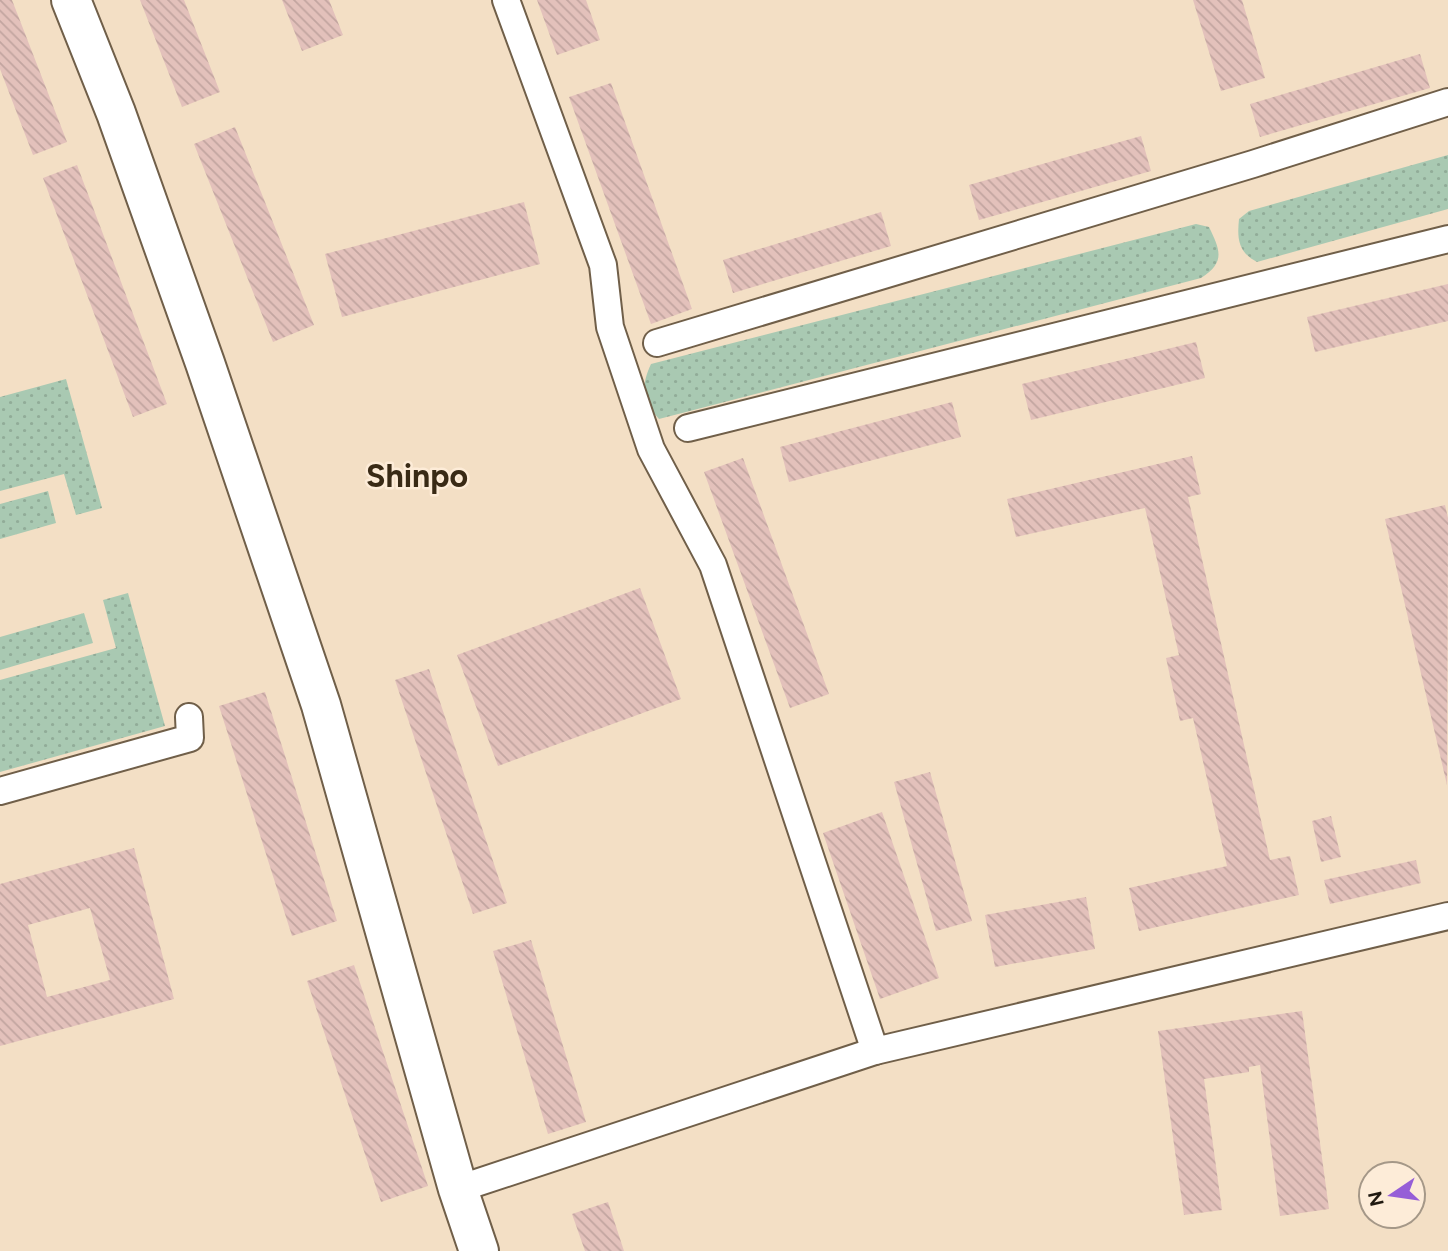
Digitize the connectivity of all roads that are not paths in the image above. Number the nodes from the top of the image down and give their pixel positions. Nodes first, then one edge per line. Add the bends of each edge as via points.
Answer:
1 (71, 0) edge
2 (506, 0) edge
3 (1448, 102) edge
4 (1448, 239) edge
5 (657, 343) dead end
6 (688, 428) dead end
7 (189, 717) dead end
8 (0, 791) edge
9 (1448, 916) edge
10 (875, 1051) junction
11 (458, 1189) junction
12 (479, 1251) edge

1 - 11 highway via 205,363 317,692
2 - 10 street via 603,265 610,327 651,449 713,565
3 - 5 street
4 - 6 street
7 - 8 street via 191,738
9 - 10 street
10 - 11 street
11 - 12 highway

